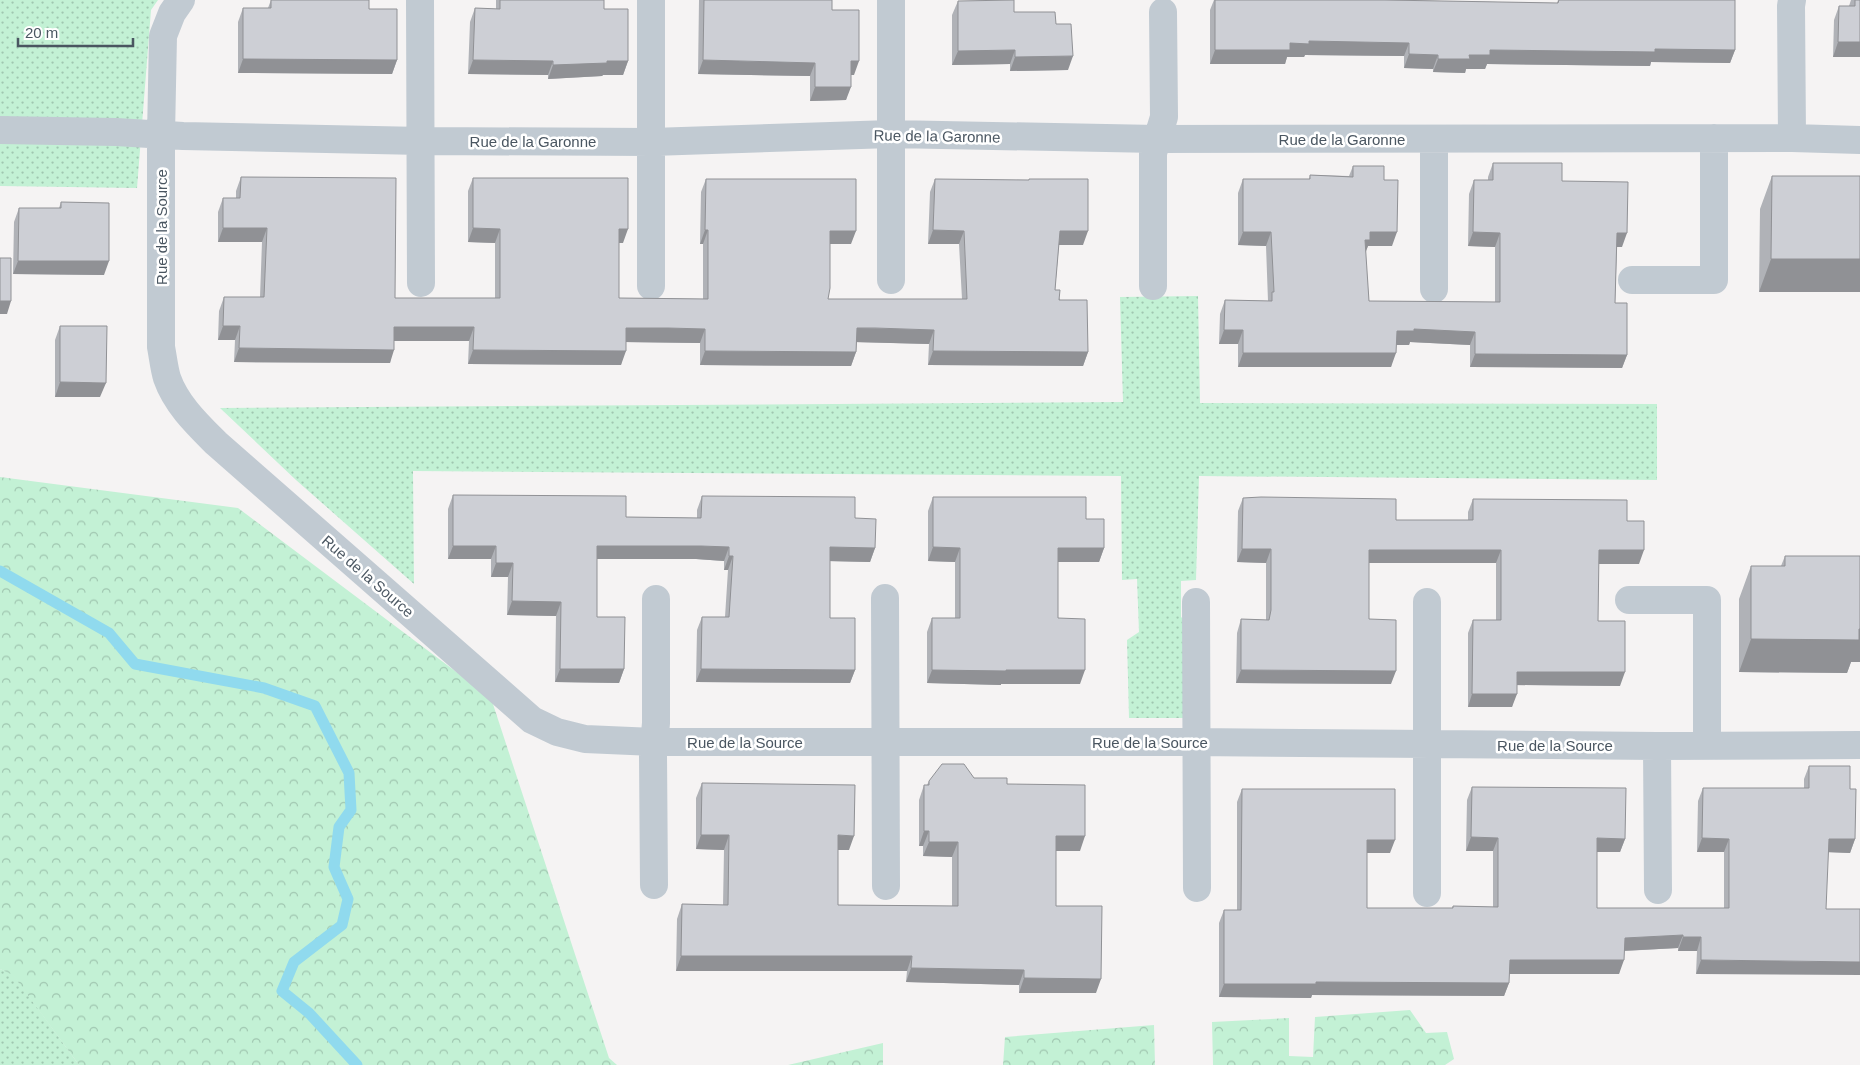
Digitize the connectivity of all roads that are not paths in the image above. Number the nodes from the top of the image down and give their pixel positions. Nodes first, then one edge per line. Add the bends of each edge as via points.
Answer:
1 (181, 0) edge
2 (420, 0) edge
3 (651, 0) edge
4 (892, 0) edge
5 (1792, 0) edge
6 (1163, 12) dead end
7 (0, 130) edge
8 (891, 134) junction
9 (161, 135) junction
10 (1714, 138) junction
11 (1792, 138) junction
12 (1157, 139) junction
13 (1434, 139) junction
14 (422, 140) junction
15 (1860, 140) edge
16 (652, 142) junction
17 (892, 280) dead end
18 (1632, 280) dead end
19 (421, 283) dead end
20 (651, 286) dead end
21 (1153, 286) dead end
22 (1434, 289) dead end
23 (884, 598) dead end
24 (656, 599) dead end
25 (1629, 600) dead end
26 (1196, 602) dead end
27 (1426, 602) dead end
28 (654, 742) junction
29 (886, 742) junction
30 (1195, 742) junction
31 (1426, 744) junction
32 (1860, 745) edge
33 (1656, 746) junction
34 (1707, 746) junction
35 (654, 885) dead end
36 (886, 886) dead end
37 (1197, 888) dead end
38 (1658, 890) dead end
39 (1426, 893) dead end

1 - 9 street, Rue de la Source via 163,36
2 - 14 street
3 - 16 street
4 - 8 street
5 - 11 street
6 - 12 street via 1164,118
7 - 9 street, Rue de la Garonne
8 - 12 street, Rue de la Garonne
8 - 16 street, Rue de la Garonne
8 - 17 street
9 - 14 street, Rue de la Garonne
9 - 28 street, Rue de la Source via 161,347 167,378 178,401 195,422 532,720 557,732 585,739
10 - 11 street, Rue de la Garonne
10 - 13 street, Rue de la Garonne
10 - 18 street via 1714,280
11 - 15 street, Rue de la Garonne
12 - 13 street, Rue de la Garonne
12 - 21 street via 1153,154
13 - 22 street
14 - 16 street, Rue de la Garonne
14 - 19 street
16 - 20 street
23 - 29 street
24 - 28 street
25 - 34 street via 1707,600
26 - 30 street
27 - 31 street
28 - 29 street, Rue de la Source
28 - 35 street
29 - 30 street, Rue de la Source
29 - 36 street
30 - 31 street, Rue de la Source
30 - 37 street
31 - 33 street, Rue de la Source
31 - 39 street
32 - 34 street, Rue de la Source
33 - 34 street, Rue de la Source
33 - 38 street

